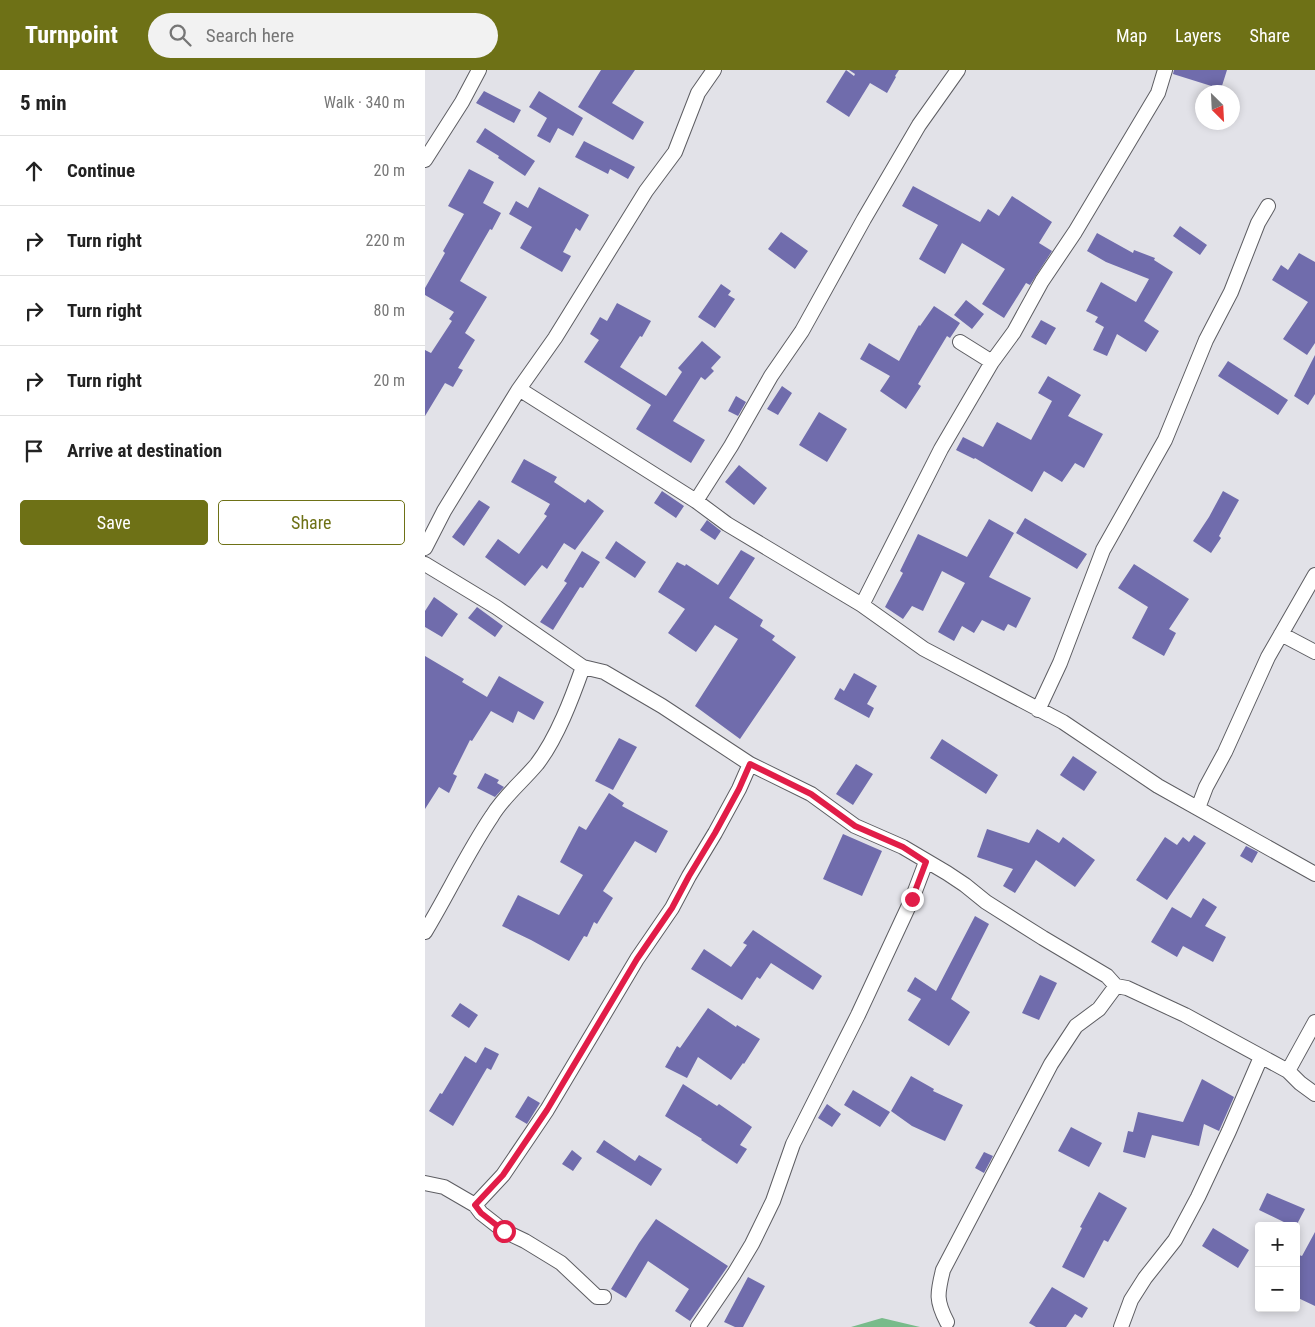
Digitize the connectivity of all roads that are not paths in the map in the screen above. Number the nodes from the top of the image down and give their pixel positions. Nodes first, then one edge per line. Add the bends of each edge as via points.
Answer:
1 (479, 70) edge
2 (714, 70) edge
3 (958, 70) edge
4 (1165, 70) edge
5 (425, 160) edge
6 (1268, 206) dead end
7 (960, 342) dead end
8 (992, 362) junction
9 (519, 389) junction
10 (696, 501) junction
11 (425, 548) edge
12 (425, 564) edge
13 (1315, 575) edge
14 (862, 606) junction
15 (1281, 634) junction
16 (1315, 652) edge
17 (583, 667) junction
18 (1039, 710) junction
19 (750, 764) junction
20 (1198, 808) junction
21 (926, 862) junction
22 (1315, 874) edge
23 (425, 932) edge
24 (1116, 986) junction
25 (1315, 1022) edge
26 (1261, 1057) junction
27 (1288, 1071) junction
28 (1315, 1094) edge
29 (425, 1184) edge
30 (475, 1205) junction
31 (603, 1297) dead end
32 (947, 1322) dead end
33 (698, 1327) edge
34 (1121, 1327) edge

1 - 5 street
2 - 9 street via 698,93 675,152 646,191 555,338
3 - 10 street via 919,125 802,330
4 - 8 street via 1157,93 1075,232
6 - 18 street via 1231,292 1206,340 1165,440 1103,550
7 - 8 street
8 - 14 street via 941,449
9 - 10 street
9 - 11 street
10 - 14 street via 727,524
12 - 17 street via 496,606
13 - 15 street
14 - 18 street via 924,649
15 - 16 street
15 - 20 street
17 - 19 street via 613,677
17 - 23 street via 551,741 538,762 492,814
18 - 20 street
19 - 21 street via 811,794 855,826 903,847
19 - 30 street via 672,908 637,959 547,1110 503,1175
20 - 22 street
21 - 24 street via 1107,976
21 - 33 street via 858,1015 793,1144 773,1201 752,1244
24 - 26 street via 1185,1015
24 - 32 street via 1099,1009 1076,1026 1051,1064 943,1270 938,1290 939,1307
25 - 27 street
26 - 27 street
26 - 34 street via 1198,1197 1175,1240 1131,1300
27 - 28 street
29 - 30 street via 444,1187
30 - 31 street via 504,1231 561,1263 597,1297

